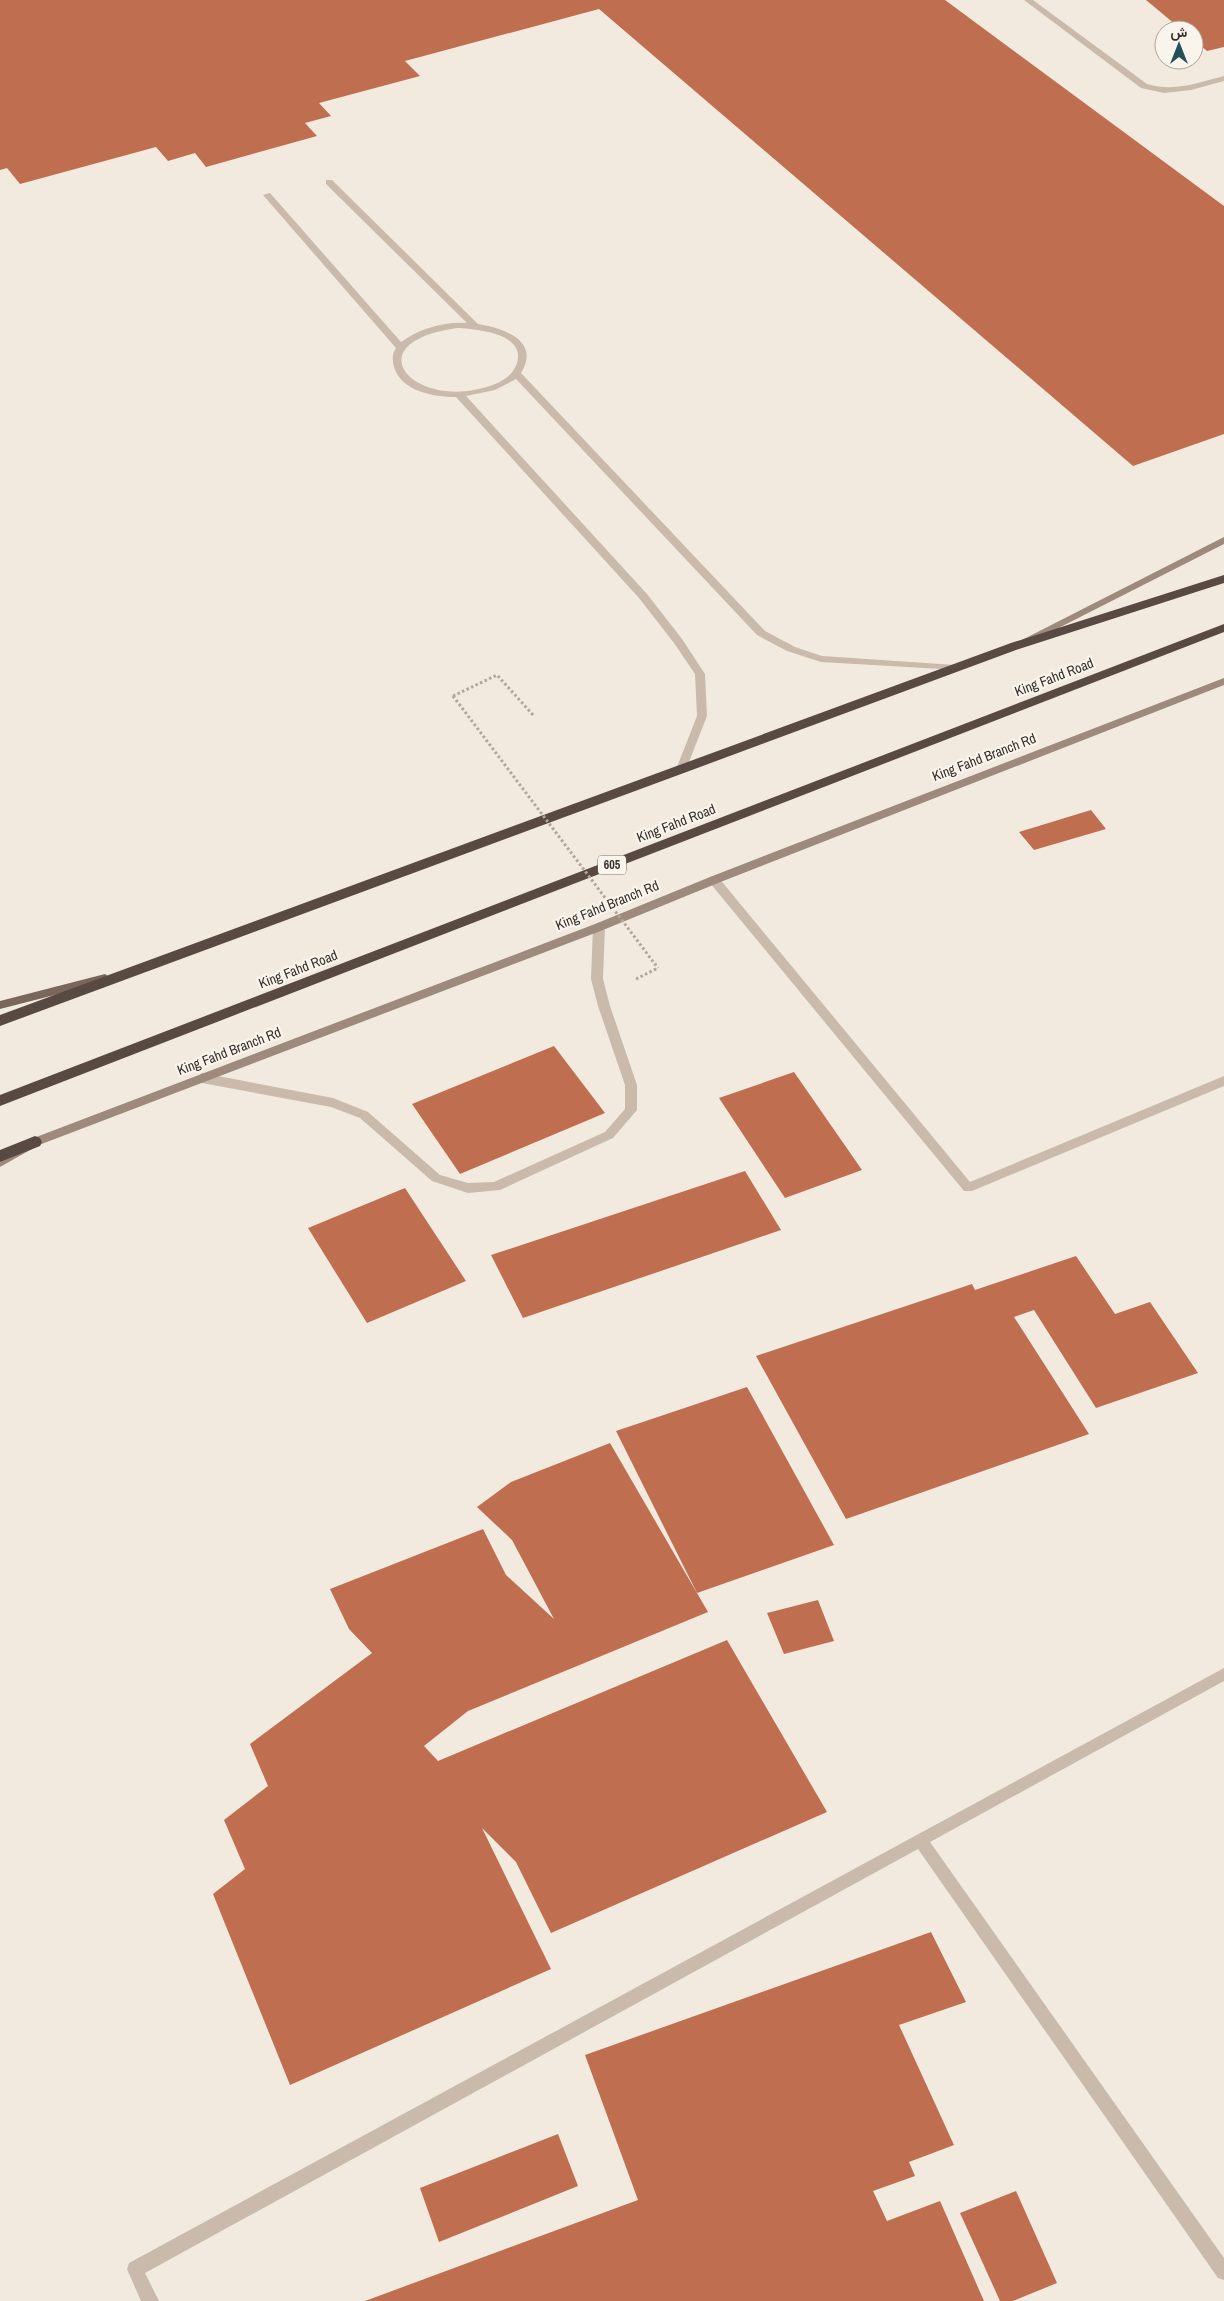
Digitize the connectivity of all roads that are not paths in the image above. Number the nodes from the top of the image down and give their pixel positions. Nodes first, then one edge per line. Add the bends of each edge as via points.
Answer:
1 (1028, 0) edge
2 (1224, 78) edge
3 (329, 182) dead end
4 (267, 195) dead end
5 (475, 326) junction
6 (401, 348) junction
7 (516, 374) junction
8 (458, 395) junction
9 (1224, 540) edge
10 (1224, 579) edge
11 (1224, 628) edge
12 (1015, 646) junction
13 (955, 668) junction
14 (1224, 681) edge
15 (682, 767) junction
16 (714, 880) junction
17 (599, 927) junction
18 (148, 967) junction
19 (0, 1005) edge
20 (0, 1020) edge
21 (202, 1078) junction
22 (1224, 1081) edge
23 (0, 1102) edge
24 (35, 1142) junction
25 (0, 1156) edge
26 (0, 1162) edge
27 (1224, 1674) edge
28 (920, 1840) junction
29 (1224, 2272) edge
30 (150, 2301) edge

1 - 2 street via 1144,86 1164,92
3 - 5 street
4 - 6 street
5 - 6 street via 457,325 423,332
5 - 7 street via 493,329 517,344 522,353 522,364
6 - 8 street via 397,360 400,372 409,382 440,393
7 - 8 street via 493,389
7 - 13 street via 762,632 791,649 821,659
8 - 15 street via 643,596 700,674 702,716
9 - 12 main road
10 - 12 highway
11 - 23 highway, King Fahd Road / 605
12 - 13 highway
13 - 15 highway
14 - 16 main road, King Fahd Branch Rd
15 - 18 highway
16 - 17 main road, King Fahd Branch Rd
16 - 22 street via 968,1188
17 - 21 main road, King Fahd Branch Rd
17 - 21 street via 597,979 630,1085 631,1110 609,1135 496,1187 468,1188 436,1178 364,1115 333,1104
18 - 19 main road
18 - 20 highway
21 - 24 main road, King Fahd Branch Rd
24 - 25 highway, King Fahd Branch Rd
24 - 26 main road
27 - 28 street
28 - 29 street
28 - 30 street via 136,2269

